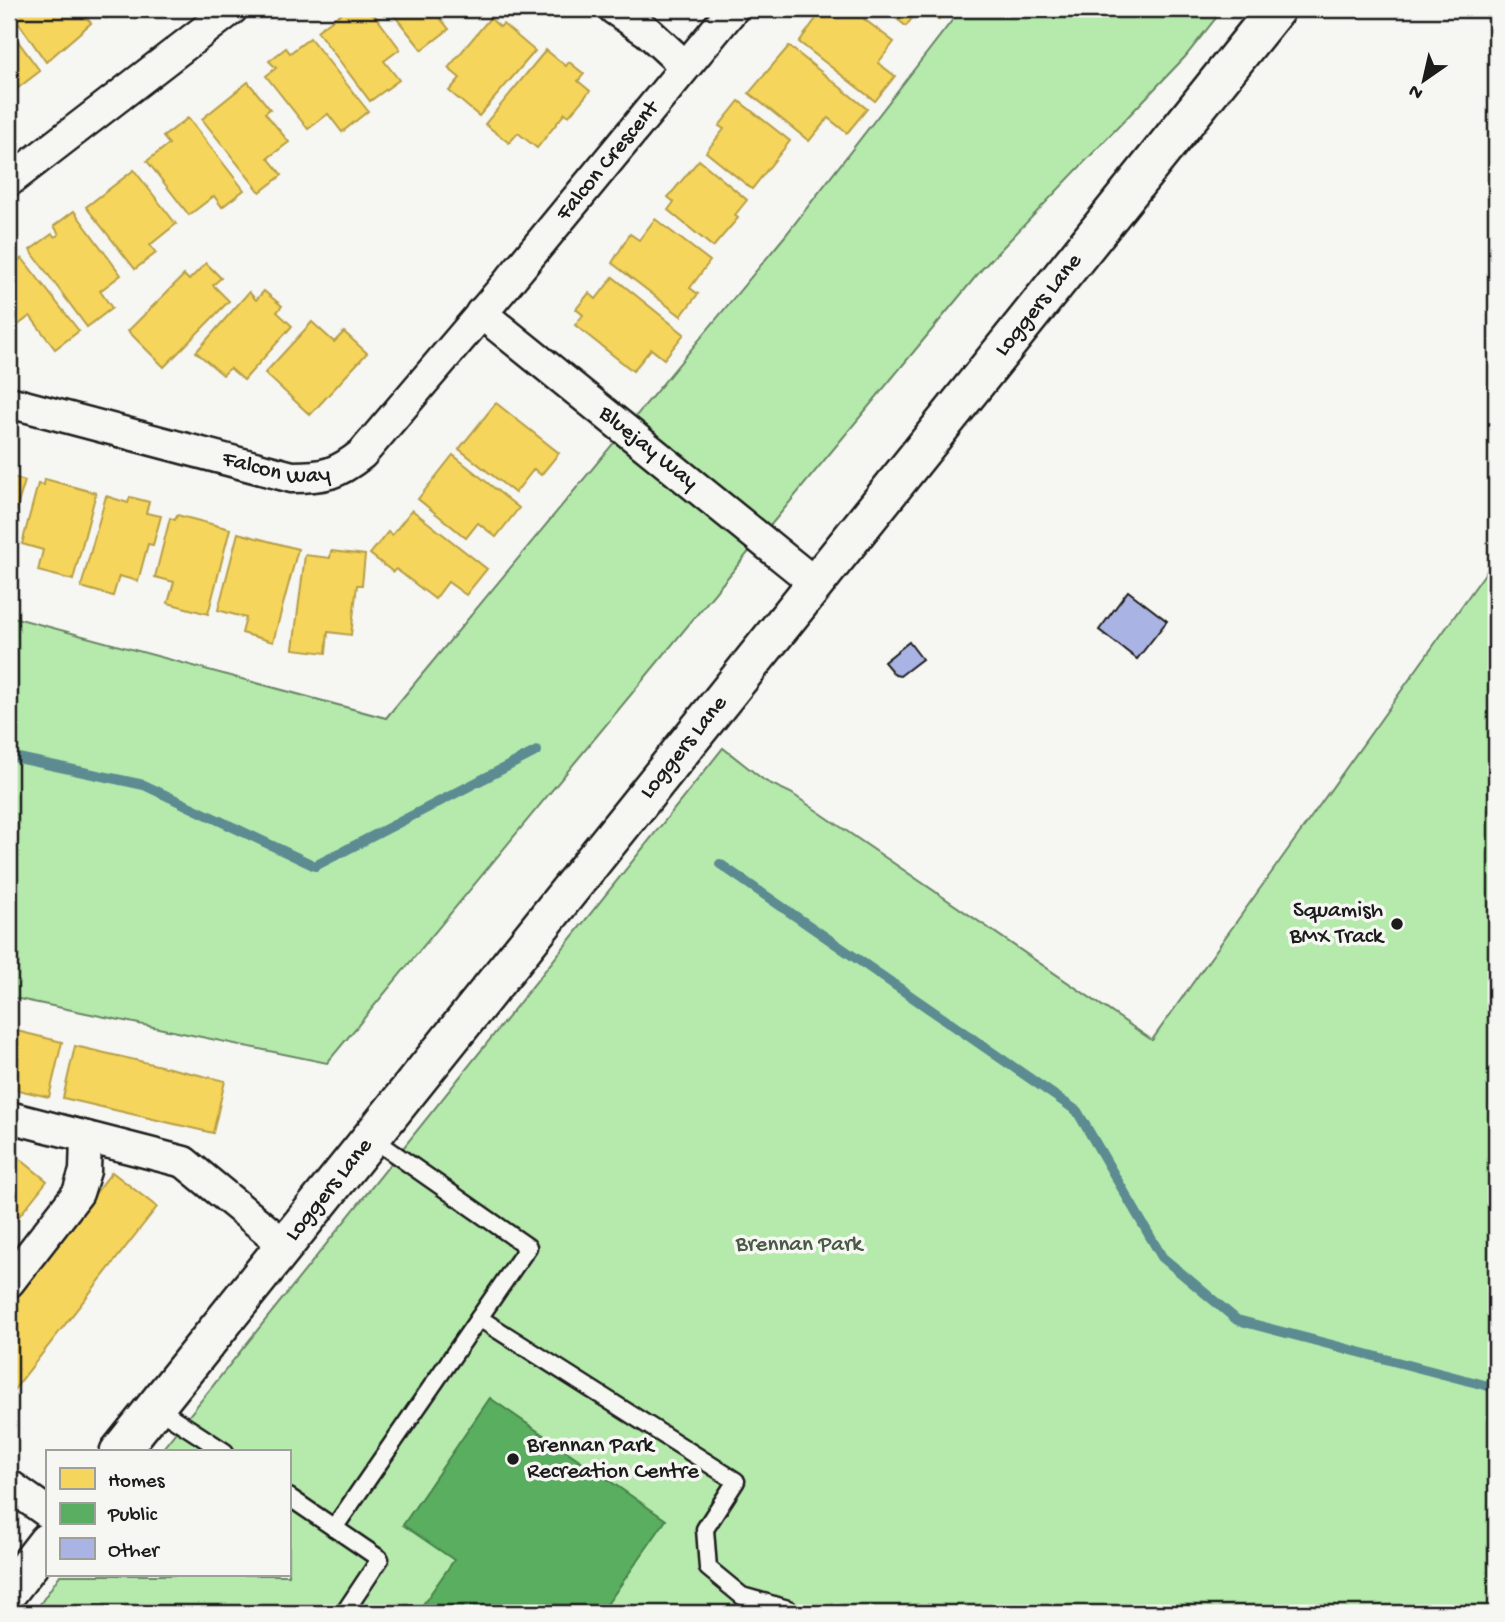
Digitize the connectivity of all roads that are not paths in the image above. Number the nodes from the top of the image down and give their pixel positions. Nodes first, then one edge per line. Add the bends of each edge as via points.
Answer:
1 (232, 9) edge
2 (614, 9) edge
3 (733, 9) edge
4 (1276, 9) edge
5 (685, 66) junction
6 (9, 181) edge
7 (481, 313) junction
8 (9, 402) edge
9 (817, 583) junction
10 (9, 1117) edge
11 (86, 1137) junction
12 (372, 1138) junction
13 (286, 1246) junction
14 (9, 1282) edge
15 (479, 1318) junction
16 (156, 1406) junction
17 (121, 1450) edge
18 (222, 1450) edge
19 (9, 1485) edge
20 (290, 1498) edge
21 (46, 1512) edge
22 (334, 1528) junction
23 (46, 1543) edge
24 (9, 1591) edge
25 (344, 1613) edge
26 (789, 1613) edge

1 - 6 street
2 - 5 street
3 - 5 street, Falcon Crescent
4 - 9 street, Loggers Lane
5 - 7 street, Falcon Crescent
7 - 8 street, Falcon Way via 362,454 341,471 318,477 292,477
7 - 9 street, Bluejay Way
9 - 12 street, Loggers Lane
10 - 11 street
11 - 13 street via 184,1162
11 - 14 street via 85,1171 78,1193
12 - 13 street, Loggers Lane
12 - 15 lane via 528,1247
13 - 16 street, Loggers Lane
15 - 22 lane
15 - 26 lane via 736,1481 705,1528 708,1568 742,1596 788,1608
16 - 17 street, Loggers Lane
16 - 18 lane
19 - 21 street
20 - 22 lane
22 - 25 lane via 380,1559
23 - 24 street

